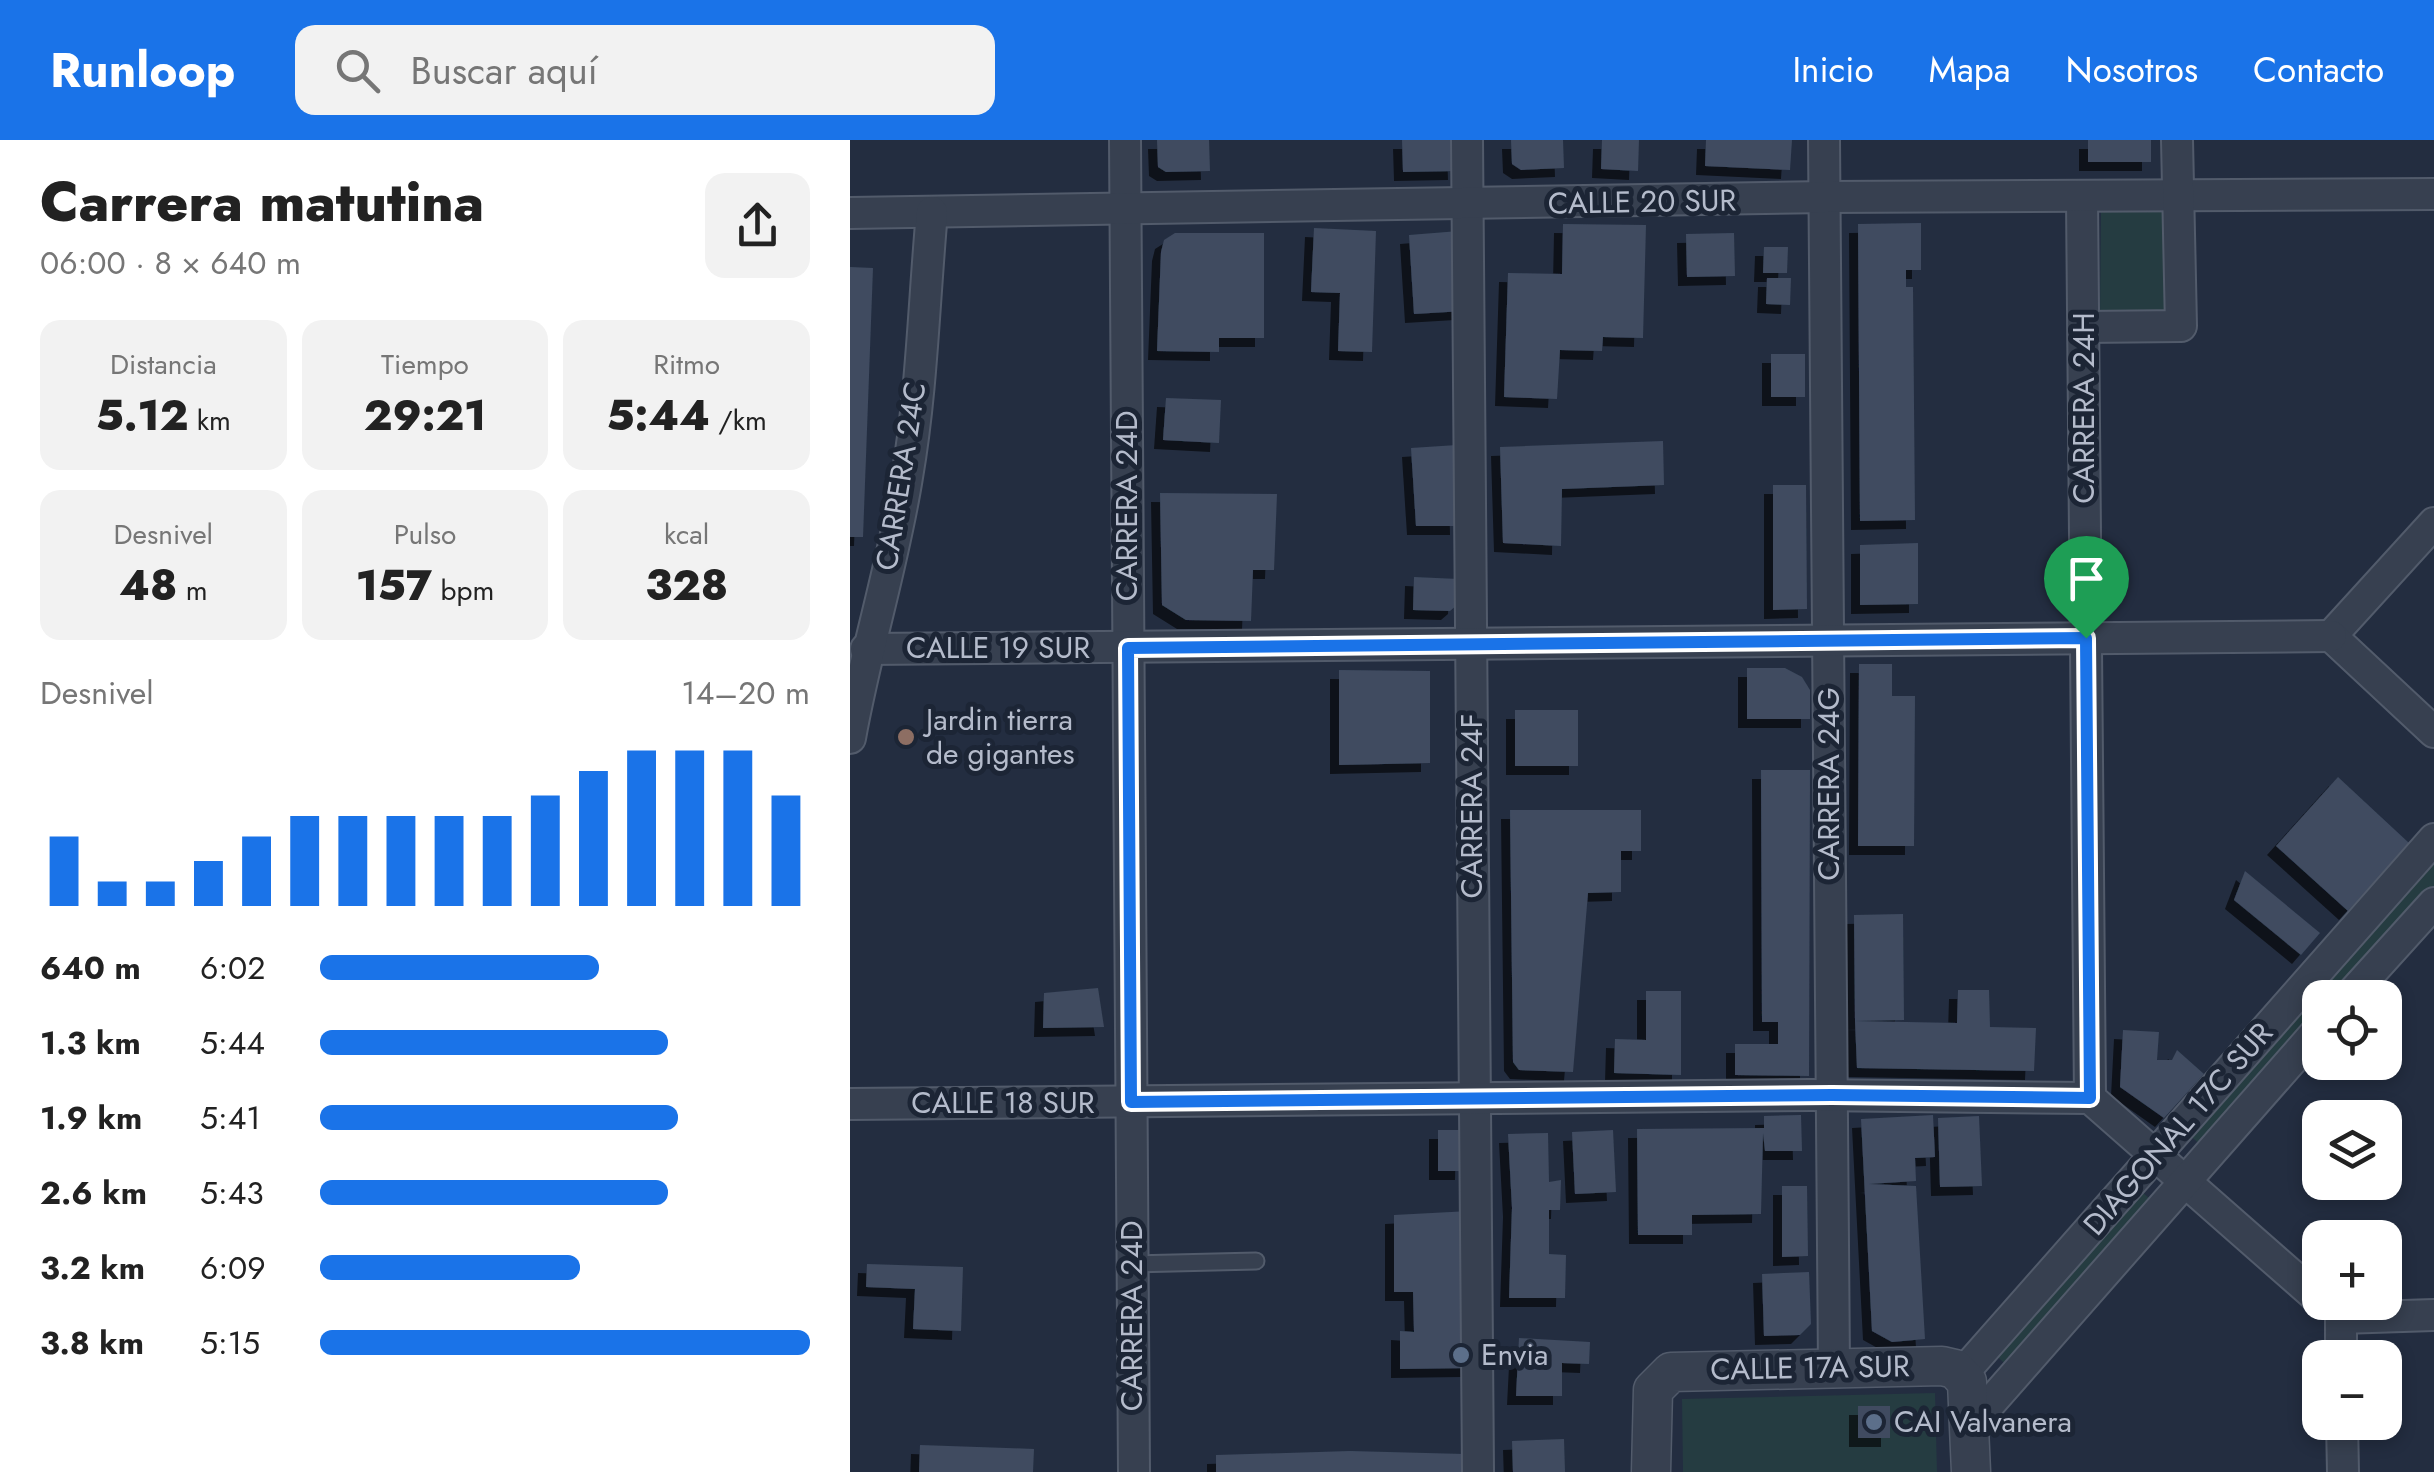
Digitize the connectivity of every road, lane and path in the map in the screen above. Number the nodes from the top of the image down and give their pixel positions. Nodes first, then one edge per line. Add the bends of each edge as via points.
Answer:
1 (1125, 140) edge
2 (1467, 140) edge
3 (1824, 140) edge
4 (2178, 140) edge
5 (2434, 194) edge
6 (2179, 196) junction
7 (1826, 198) junction
8 (2082, 198) junction
9 (1468, 206) junction
10 (1126, 210) junction
11 (932, 212) junction
12 (850, 214) edge
13 (2084, 327) junction
14 (2434, 523) edge
15 (2331, 636) junction
16 (2086, 638) junction
17 (1828, 642) junction
18 (1471, 644) junction
19 (1128, 648) junction
20 (866, 649) junction
21 (2434, 732) edge
22 (850, 738) edge
23 (2434, 839) edge
24 (2434, 903) edge
25 (2364, 980) edge
26 (2302, 1048) edge
27 (1832, 1095) junction
28 (1475, 1098) junction
29 (2090, 1098) junction
30 (1131, 1102) junction
31 (850, 1104) edge
32 (2155, 1155) junction
33 (2183, 1180) junction
34 (1256, 1261) dead end
35 (1132, 1264) junction
36 (2302, 1284) edge
37 (2402, 1313) edge
38 (2434, 1315) edge
39 (1834, 1368) junction
40 (1962, 1374) junction
41 (1970, 1426) junction
42 (2342, 1440) edge
43 (1134, 1472) edge
44 (1478, 1472) edge
45 (1651, 1472) edge
46 (1971, 1472) edge
47 (2342, 1472) edge

1 - 10 street, CARRERA 24D
2 - 9 street, CARRERA 24F
3 - 7 street, CARRERA 24G
4 - 6 street
5 - 6 street, CALLE 20 SUR
6 - 8 street, CALLE 20 SUR
6 - 13 street via 2181,326
7 - 8 street, CALLE 20 SUR
7 - 9 street, CALLE 20 SUR
7 - 17 street, CARRERA 24G
8 - 13 street, CARRERA 24H
9 - 10 street, CALLE 20 SUR
9 - 18 street, CARRERA 24F
10 - 11 street, CALLE 20 SUR
10 - 19 street, CARRERA 24D
11 - 12 street, CALLE 20 SUR
11 - 20 street, CARRERA 24C via 908,475
13 - 16 street, CARRERA 24H
14 - 15 street
15 - 16 street, CALLE 19 SUR
15 - 21 street
16 - 17 street, CALLE 19 SUR
16 - 29 street, CARRERA 24H
17 - 18 street, CALLE 19 SUR
17 - 27 street, CARRERA 24G
18 - 19 street, CALLE 19 SUR
18 - 28 street, CARRERA 24F
19 - 20 street, CALLE 19 SUR
19 - 30 street, CARRERA 24D
20 - 22 street, CARRERA 24C
23 - 32 street, DIAGONAL 17C SUR
24 - 25 street
26 - 33 street, DIAGONAL 17C SUR
27 - 28 street, CALLE 18 SUR
27 - 29 street, CALLE 18 SUR
27 - 39 street, CARRERA 24G
28 - 30 street, CALLE 18 SUR
28 - 44 street, CARRERA 24F
29 - 32 street
30 - 31 street, CALLE 18 SUR
30 - 35 street, CARRERA 24D
32 - 33 street
32 - 40 street, DIAGONAL 17C SUR
33 - 36 street
33 - 41 street, DIAGONAL 17C SUR
34 - 35 lane
35 - 43 street, CARRERA 24D
37 - 38 street
39 - 40 street, CALLE 17A SUR via 1942,1366
39 - 45 street, CALLE 17A SUR via 1680,1370 1659,1380 1653,1390
40 - 41 street
41 - 46 street
42 - 47 street

